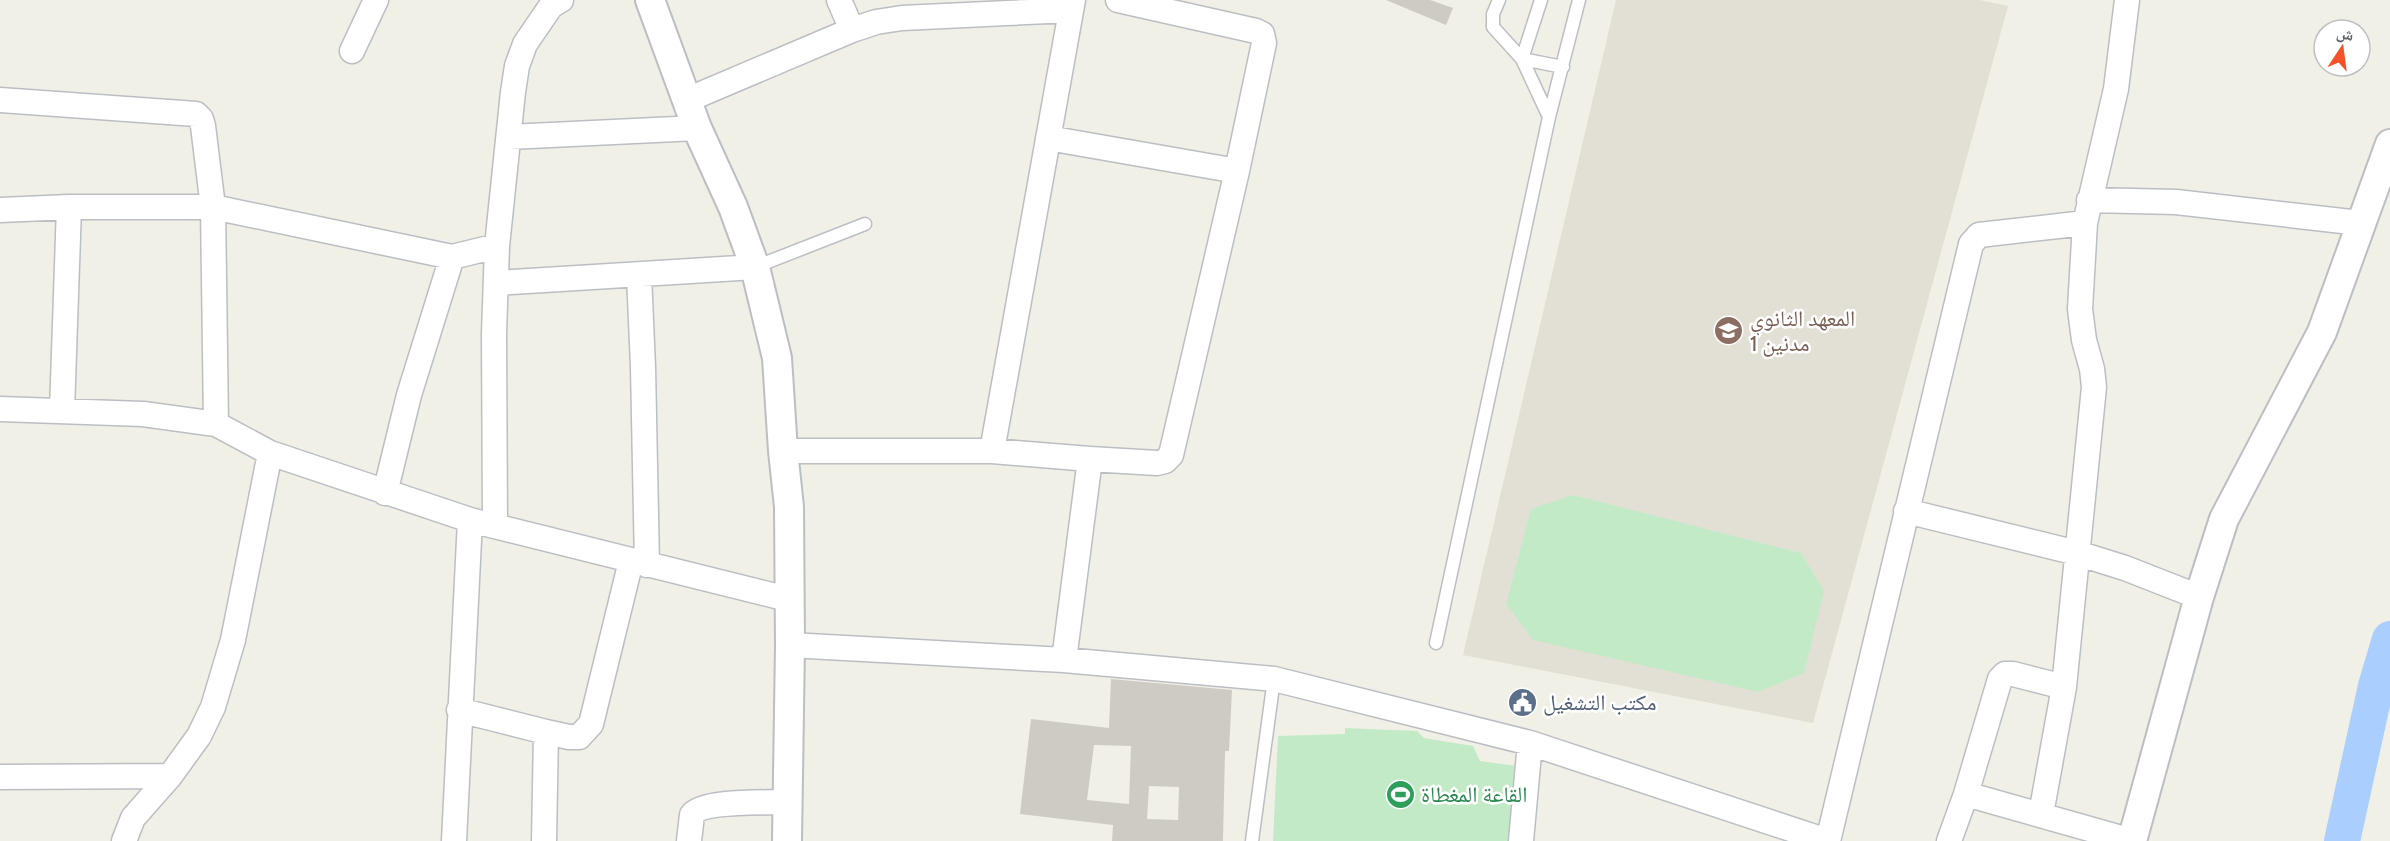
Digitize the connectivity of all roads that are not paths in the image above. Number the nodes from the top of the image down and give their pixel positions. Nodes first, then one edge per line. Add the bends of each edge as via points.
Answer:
1 (376, 0) edge
2 (561, 0) edge
3 (650, 0) edge
4 (839, 0) edge
5 (1118, 0) edge
6 (1499, 0) edge
7 (1541, 0) edge
8 (1579, 0) edge
9 (2127, 0) edge
10 (1072, 5) edge
11 (852, 30) junction
12 (352, 51) dead end
13 (1522, 59) junction
14 (1563, 67) junction
15 (0, 100) edge
16 (687, 100) junction
17 (1549, 117) junction
18 (697, 128) junction
19 (508, 137) junction
20 (1048, 138) junction
21 (2390, 144) edge
22 (1237, 171) junction
23 (2089, 200) junction
24 (69, 207) junction
25 (213, 207) junction
26 (0, 210) edge
27 (2085, 223) junction
28 (2360, 223) junction
29 (865, 224) dead end
30 (497, 246) junction
31 (452, 257) junction
32 (755, 267) junction
33 (639, 275) junction
34 (497, 283) junction
35 (0, 409) edge
36 (62, 411) junction
37 (216, 424) junction
38 (783, 451) junction
39 (992, 451) junction
40 (270, 453) junction
41 (1090, 459) junction
42 (384, 493) junction
43 (1906, 511) junction
44 (470, 520) junction
45 (495, 525) junction
46 (2077, 553) junction
47 (639, 563) junction
48 (2199, 597) junction
49 (788, 599) junction
50 (1436, 643) dead end
51 (790, 645) junction
52 (1064, 660) junction
53 (1274, 679) junction
54 (2064, 687) junction
55 (459, 710) junction
56 (546, 732) junction
57 (1530, 743) junction
58 (170, 776) junction
59 (0, 777) edge
60 (1966, 794) junction
61 (786, 802) junction
62 (2041, 814) junction
63 (1525, 839) edge
64 (124, 841) edge
65 (454, 841) edge
66 (544, 841) edge
67 (689, 841) edge
68 (787, 841) edge
69 (1252, 841) edge
70 (1828, 841) edge
71 (1949, 841) edge
72 (2132, 841) edge

1 - 12 street
2 - 19 street via 551,6 525,44 517,66
3 - 16 street
4 - 11 street
5 - 22 street via 1262,34 1263,50
6 - 13 lane via 1492,14 1493,27
7 - 13 lane
8 - 14 lane
9 - 23 street via 2116,88
10 - 11 street via 902,18
10 - 20 street
11 - 16 street
13 - 14 lane
13 - 17 lane
14 - 17 lane
15 - 25 street via 196,114 203,126
16 - 18 street
17 - 50 lane
18 - 19 street
18 - 32 street
19 - 30 street
20 - 22 street
20 - 39 street
21 - 28 street
22 - 41 street via 1171,455 1157,463
23 - 27 street
23 - 28 street via 2176,202
24 - 25 street
24 - 26 street
24 - 36 street
25 - 31 street
25 - 37 street
27 - 43 street via 1974,238
27 - 46 street via 2080,309 2094,387
28 - 48 street via 2322,332 2224,519
29 - 32 lane
30 - 31 street
30 - 34 street
31 - 42 street
32 - 33 street
32 - 38 street via 777,358
33 - 34 street
33 - 47 street via 644,367
34 - 45 street
35 - 36 street
36 - 37 street via 143,414
37 - 40 street
38 - 39 street
38 - 49 street via 789,507
39 - 41 street
40 - 42 street
40 - 58 street via 233,640 216,696 200,736
41 - 52 street
42 - 44 street
43 - 46 street
43 - 70 street
44 - 45 street
44 - 55 street
45 - 47 street
46 - 48 street
46 - 54 street
47 - 49 street
47 - 56 street via 591,724 579,737
48 - 72 street
49 - 51 street
51 - 52 street
51 - 61 street
52 - 53 street
53 - 57 street
53 - 69 lane
54 - 60 street via 2013,674 2000,679
54 - 62 street
55 - 56 street
55 - 65 street
56 - 66 street
57 - 63 street
57 - 70 street
58 - 59 street
58 - 64 street via 133,818
60 - 62 street
60 - 71 street
61 - 67 street via 698,809 692,815
61 - 68 street
62 - 72 street

